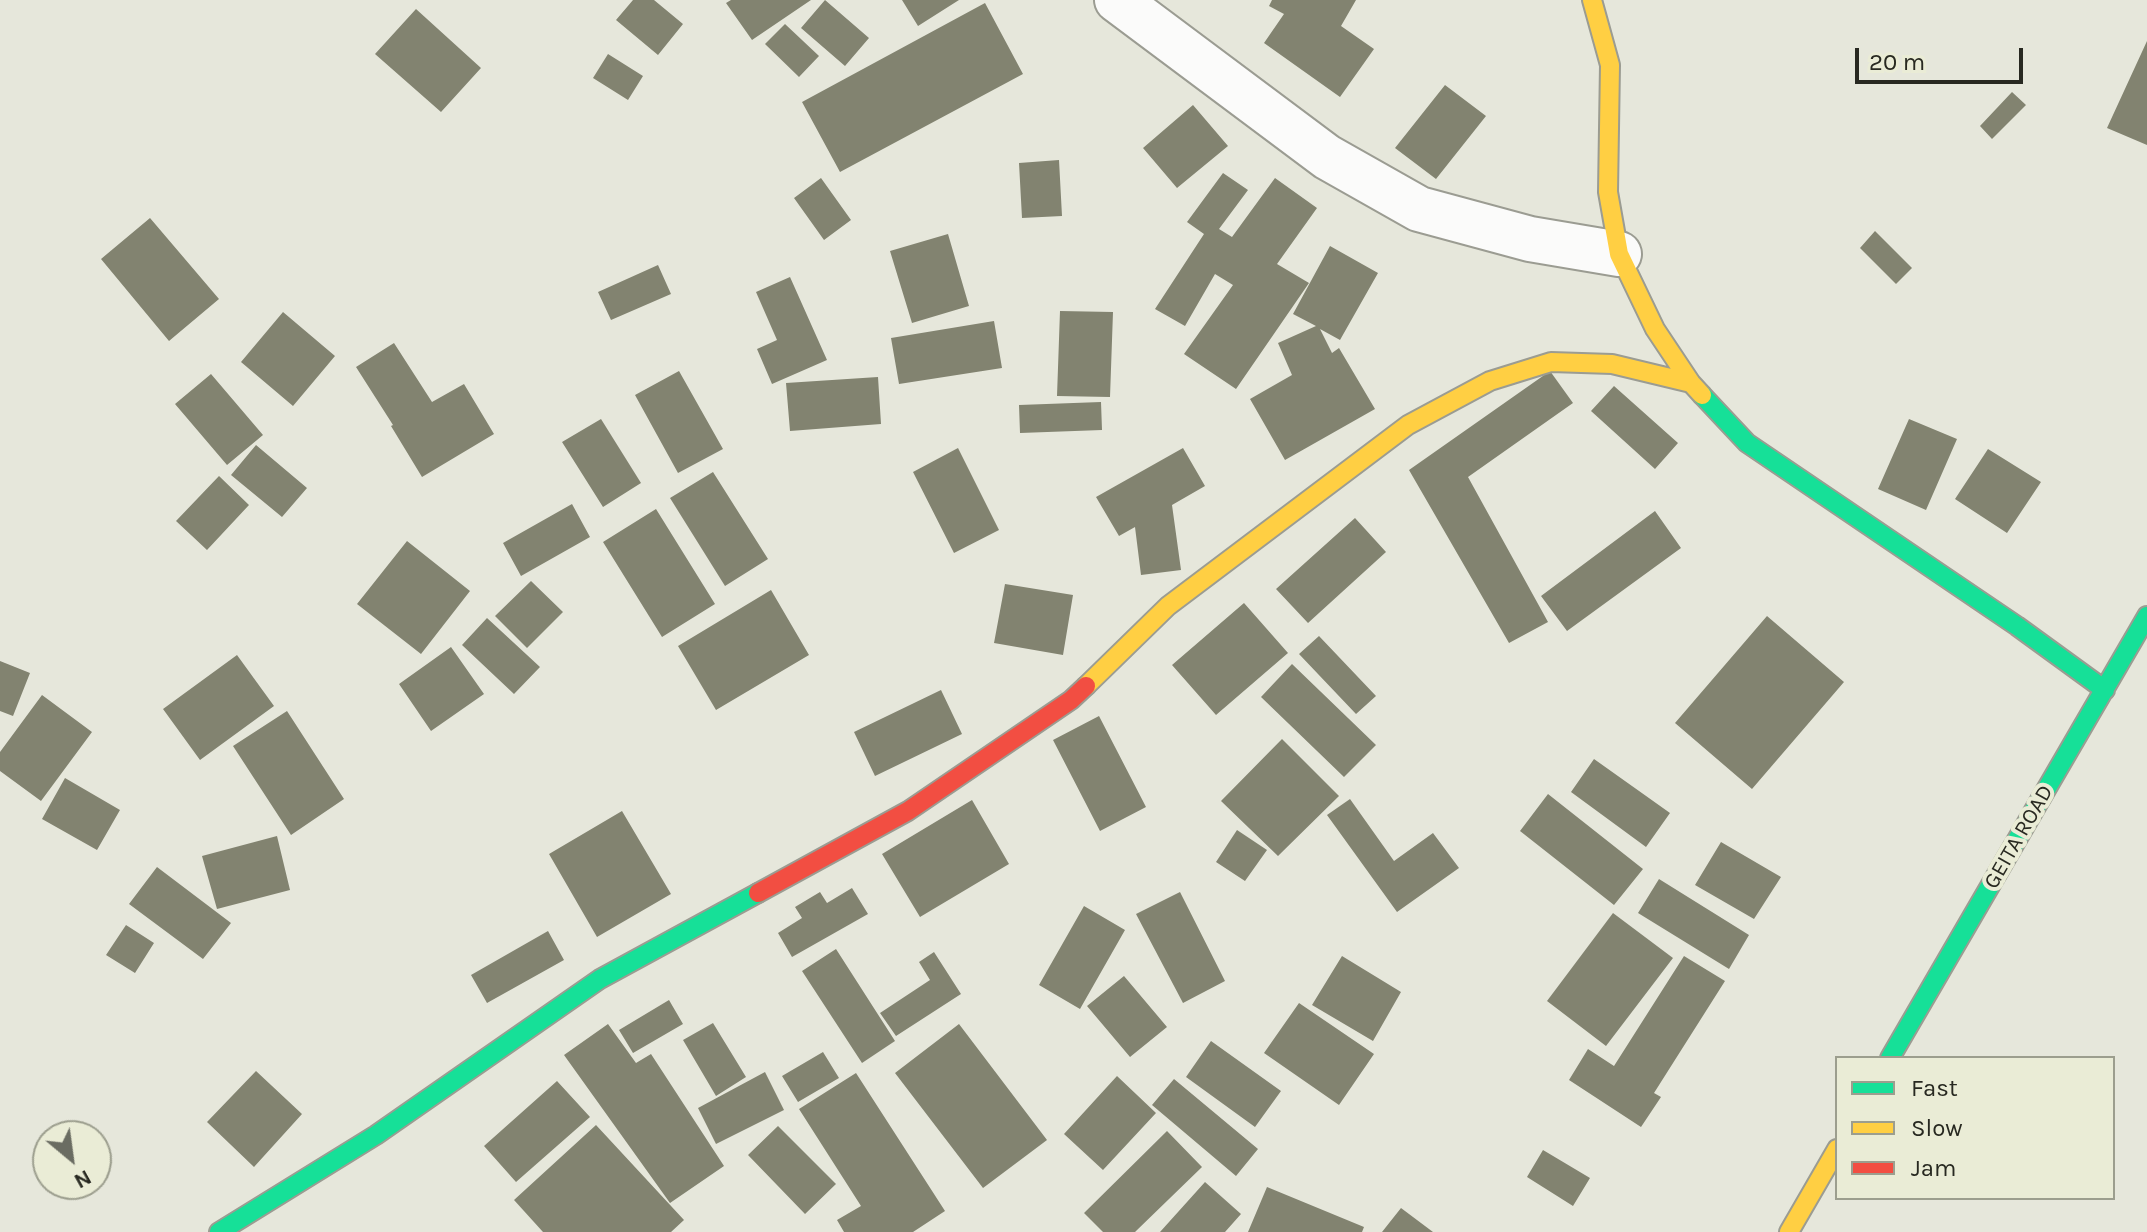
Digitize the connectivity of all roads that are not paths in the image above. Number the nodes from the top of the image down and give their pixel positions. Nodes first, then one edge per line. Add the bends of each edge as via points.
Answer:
1 (1117, 0) edge
2 (1592, 0) edge
3 (1619, 254) junction
4 (1691, 383) junction
5 (2147, 616) edge
6 (2105, 690) junction
7 (1891, 1056) edge
8 (1835, 1152) edge
9 (219, 1232) edge
10 (1789, 1232) edge

1 - 3 street via 1327,157 1419,209 1530,239
2 - 3 main road via 1610,65 1608,192
3 - 4 main road via 1655,329
4 - 6 main road via 1747,443
4 - 9 main road via 1612,364 1551,362 1490,381 1408,425 1168,606 1071,700 908,811 600,979 376,1135
5 - 6 main road, GEITA ROAD
6 - 7 main road, GEITA ROAD
8 - 10 main road

